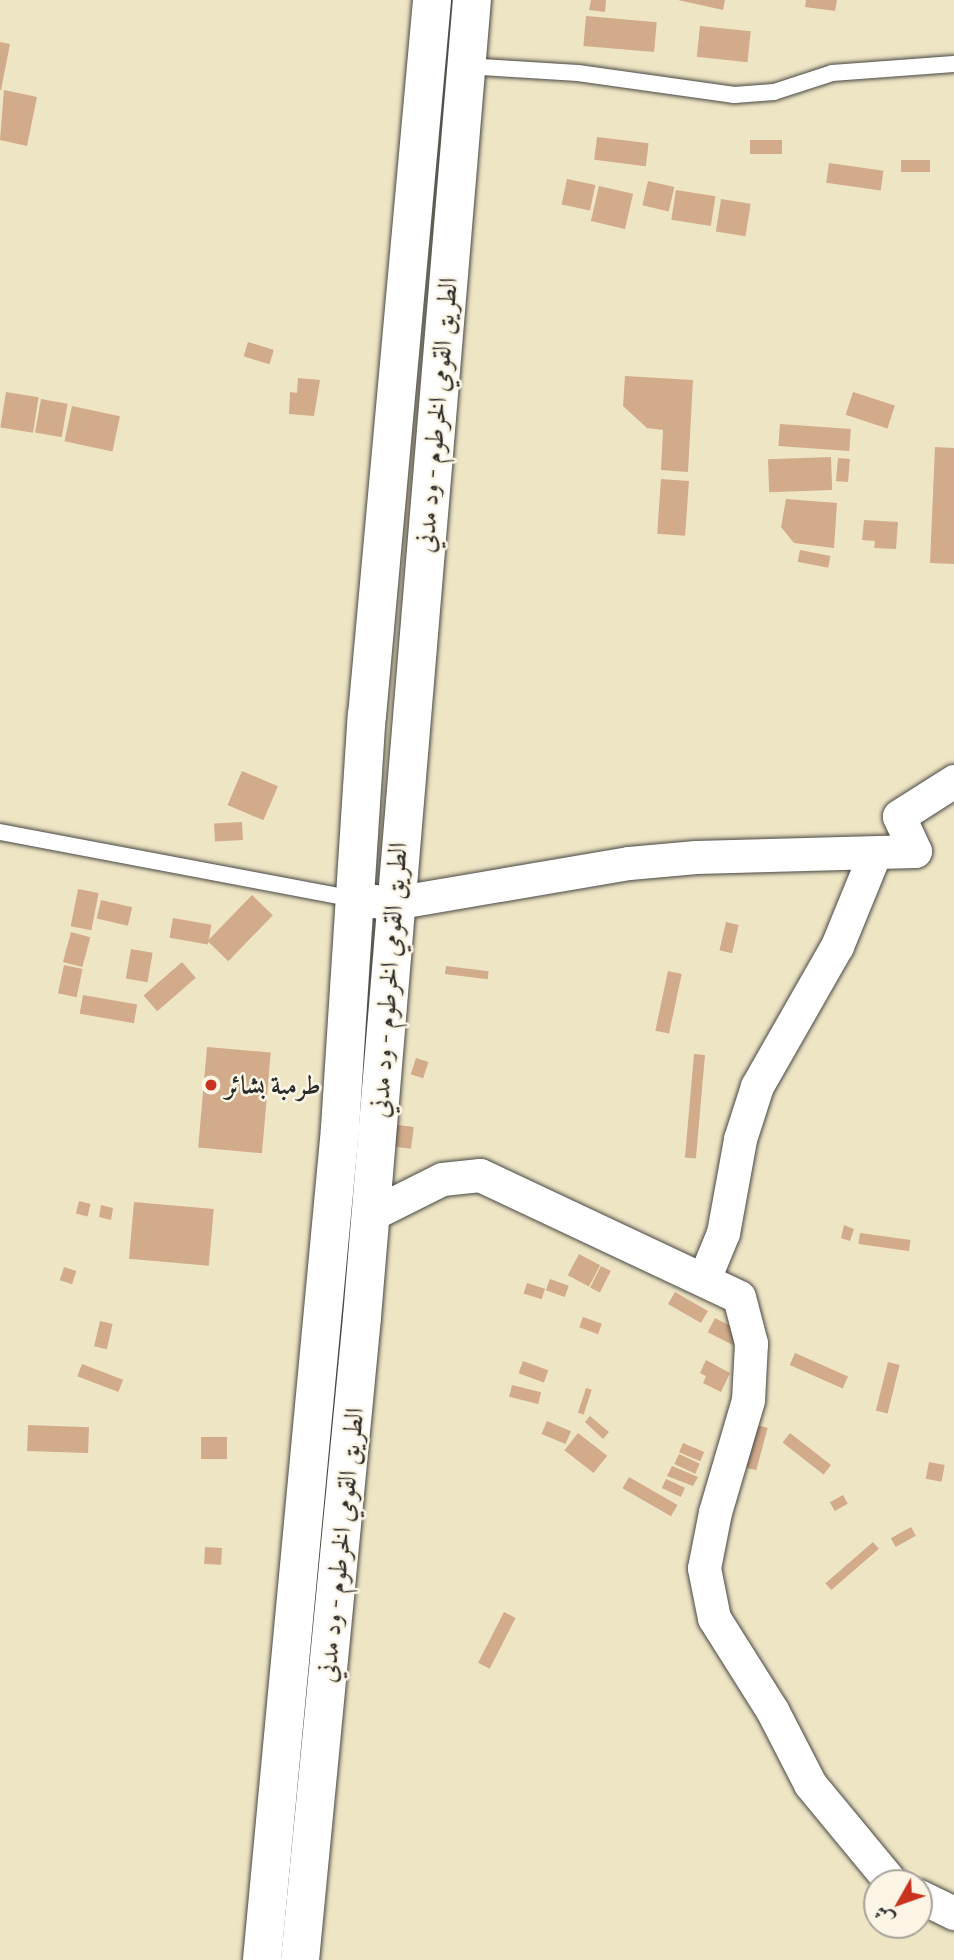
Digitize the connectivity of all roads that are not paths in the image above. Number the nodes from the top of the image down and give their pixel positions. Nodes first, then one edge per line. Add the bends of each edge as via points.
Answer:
1 (432, 0) edge
2 (472, 0) edge
3 (954, 64) edge
4 (465, 66) junction
5 (954, 781) edge
6 (0, 832) edge
7 (875, 853) junction
8 (354, 899) junction
9 (394, 903) junction
10 (370, 1215) junction
11 (704, 1279) junction
12 (880, 1869) edge
13 (933, 1903) edge
14 (954, 1913) edge
15 (262, 1960) edge
16 (300, 1960) edge

1 - 8 highway, الطريق القومي الخرطوم - ود مدني
2 - 4 highway, الطريق القومي الخرطوم - ود مدني
3 - 4 lane via 832,73 774,92 734,95 578,72
4 - 9 highway, الطريق القومي الخرطوم - ود مدني
5 - 7 street via 899,816 915,851
6 - 8 lane
7 - 9 street via 762,854 629,863
7 - 11 street via 836,946 757,1086 740,1139 723,1233
8 - 9 street
8 - 15 highway, الطريق القومي الخرطوم - ود مدني via 340,1128
9 - 10 highway, الطريق القومي الخرطوم - ود مدني
10 - 11 street via 442,1179 480,1175
10 - 16 highway, الطريق القومي الخرطوم - ود مدني
11 - 12 street via 739,1297 751,1343 748,1400 715,1511 704,1568 714,1618 772,1710 810,1784
13 - 14 street

